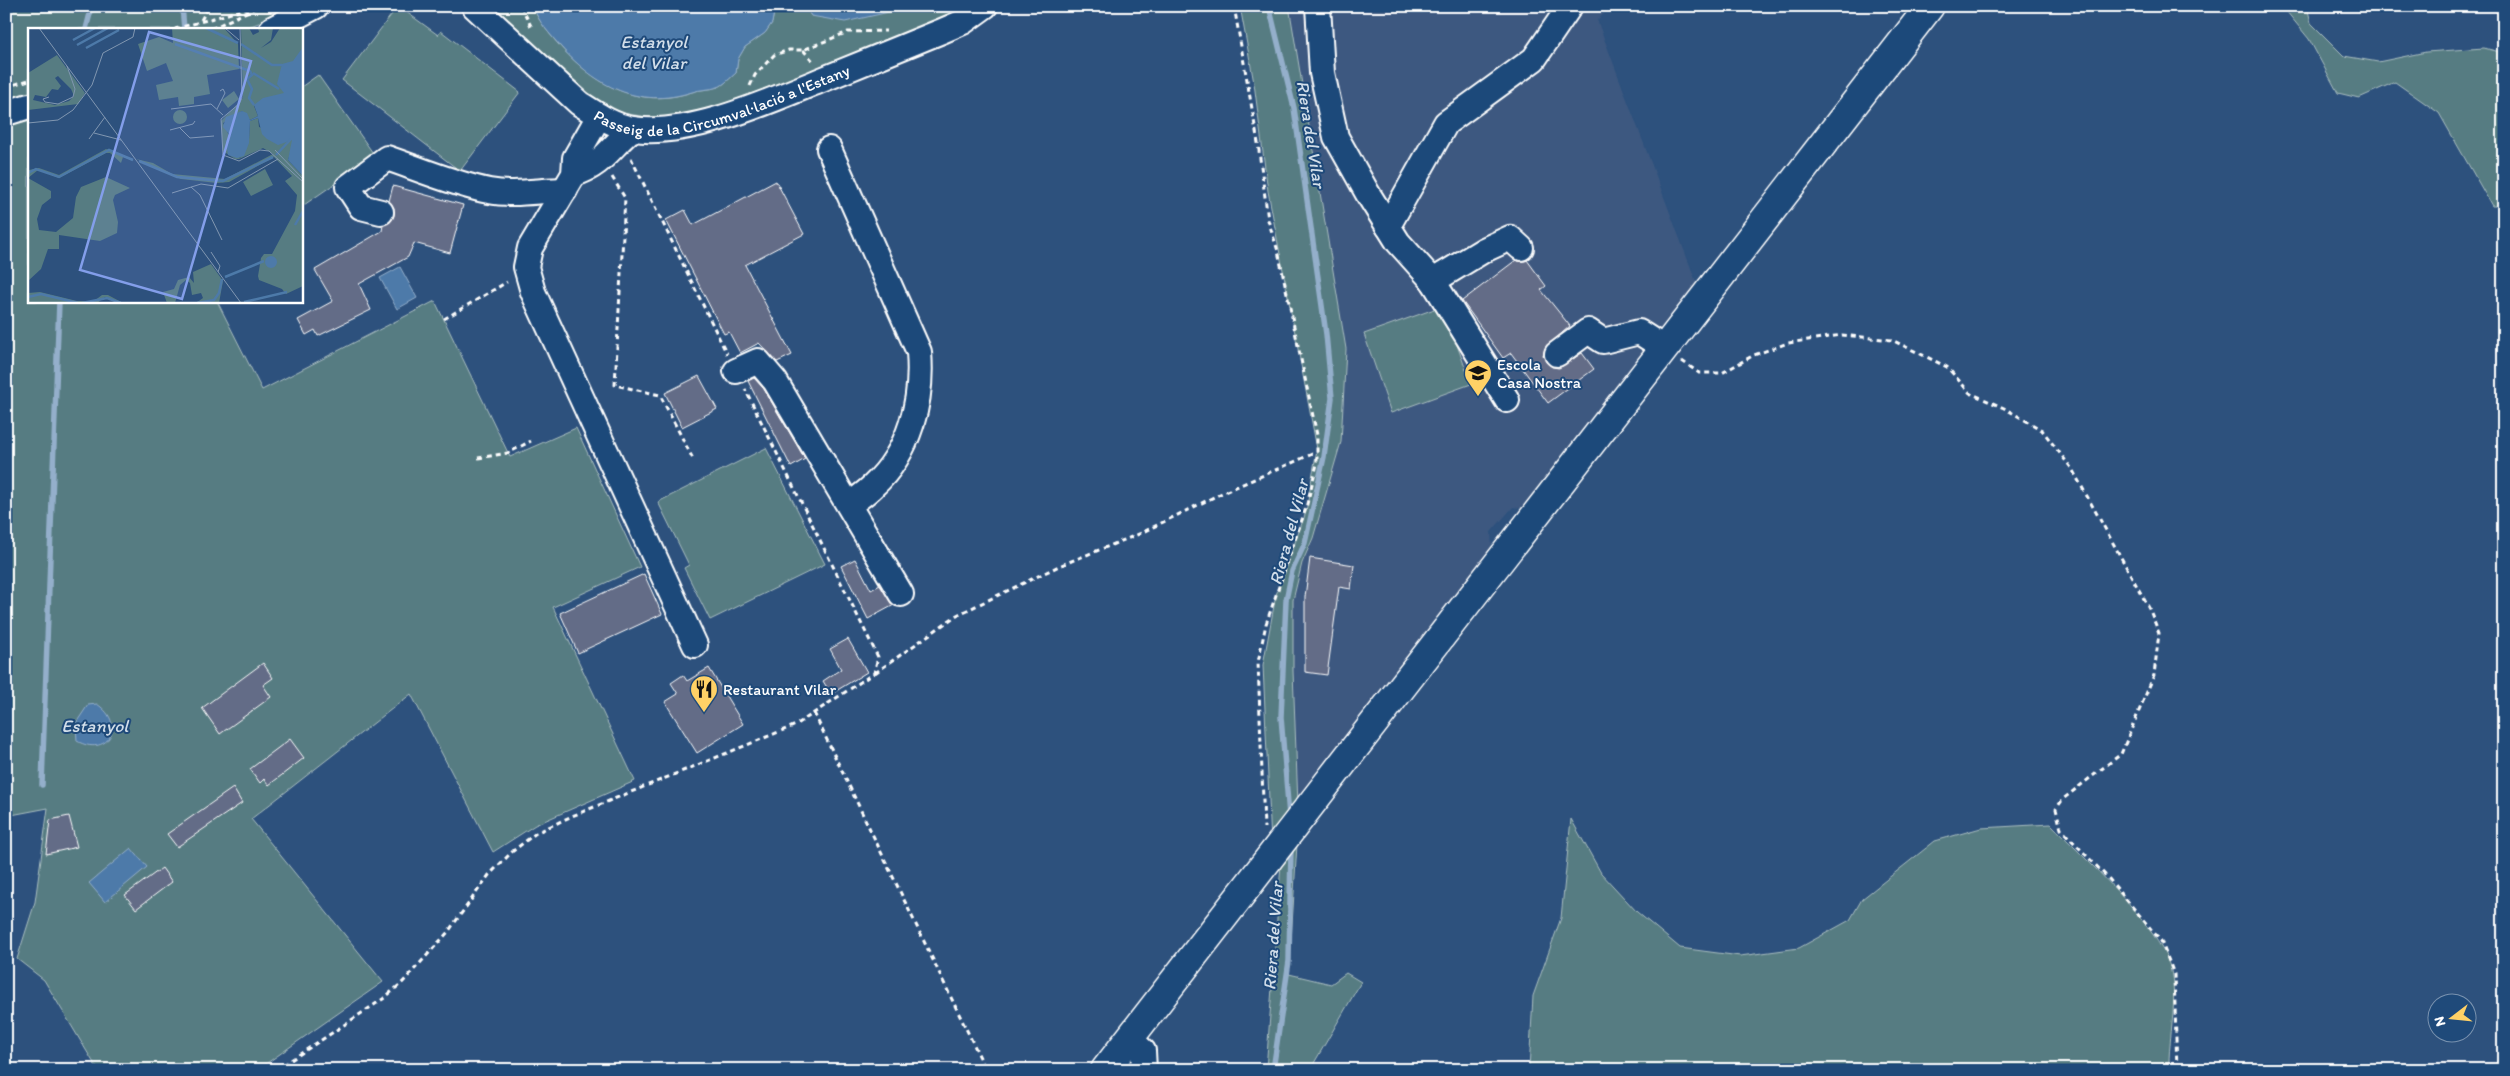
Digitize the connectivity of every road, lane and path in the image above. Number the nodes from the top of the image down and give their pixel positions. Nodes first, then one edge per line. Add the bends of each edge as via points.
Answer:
1 (209, 6) edge
2 (258, 6) edge
3 (316, 6) edge
4 (985, 6) edge
5 (1234, 6) edge
6 (1318, 6) edge
7 (1570, 6) edge
8 (1930, 6) edge
9 (478, 10) edge
10 (201, 20) junction
11 (178, 28) edge
12 (213, 28) edge
13 (274, 28) edge
14 (895, 30) dead end
15 (28, 80) edge
16 (6, 87) edge
17 (747, 94) dead end
18 (28, 106) edge
19 (6, 113) edge
20 (599, 116) junction
21 (632, 129) junction
22 (829, 149) dead end
23 (608, 168) dead end
24 (570, 182) junction
25 (381, 212) dead end
26 (1388, 226) junction
27 (1521, 248) dead end
28 (1433, 281) junction
29 (507, 282) dead end
30 (444, 319) dead end
31 (1664, 348) junction
32 (1557, 354) dead end
33 (736, 371) junction
34 (1507, 400) dead end
35 (531, 441) dead end
36 (1317, 452) junction
37 (478, 458) dead end
38 (693, 459) dead end
39 (849, 505) junction
40 (901, 594) dead end
41 (695, 645) dead end
42 (874, 673) junction
43 (814, 713) junction
44 (1272, 853) junction
45 (1129, 1038) junction
46 (276, 1070) edge
47 (986, 1070) edge
48 (1105, 1070) edge
49 (1144, 1070) edge
50 (2177, 1070) edge

1 - 10 path
2 - 10 path
2 - 12 path
3 - 13 street
4 - 21 street, Passeig de la Circumval·lació a l'Estany via 942,32 752,108 668,129
5 - 36 path via 1268,220 1278,251 1318,435
6 - 26 street via 1322,72 1336,136
7 - 26 street via 1534,59 1446,123
8 - 31 main road
9 - 20 street, Passeig de la Circumval·lació a l'Estany via 579,103
10 - 11 path
14 - 17 path via 848,32 803,50 774,55 755,75
15 - 16 path
18 - 19 street
20 - 21 street, Passeig de la Circumval·lació a l'Estany
20 - 24 street via 575,158
21 - 24 street via 614,143 599,163
21 - 33 path via 631,161
22 - 39 street via 919,352 921,374 912,425 894,462 874,486
23 - 38 path via 624,198 615,385 660,395
24 - 25 street via 520,194 488,191 387,158 348,187 361,207
24 - 41 street via 530,248 526,268 533,292
26 - 28 street
27 - 28 street via 1510,238
28 - 34 street
29 - 30 path
31 - 32 street via 1639,332 1603,341 1588,331
31 - 44 main road
31 - 50 path via 1699,373 1722,373 1754,355 1788,343 1842,335 1892,340 1947,367 1970,393 2042,430 2072,469 2149,608 2158,633 2154,674 2121,754 2063,799 2056,810 2061,829 2109,879 2160,941 2174,974
33 - 39 street via 758,361 775,380
33 - 42 path via 878,657
35 - 37 path via 508,453
36 - 42 path via 1222,493 1139,534 1059,566 957,615
36 - 44 path via 1306,508 1266,624 1258,662 1264,842
39 - 40 street
42 - 43 path
43 - 46 path via 796,725 536,833 513,850 489,875 448,932 403,982 383,999
43 - 47 path
44 - 45 main road
45 - 48 main road
45 - 49 street via 1143,1052

